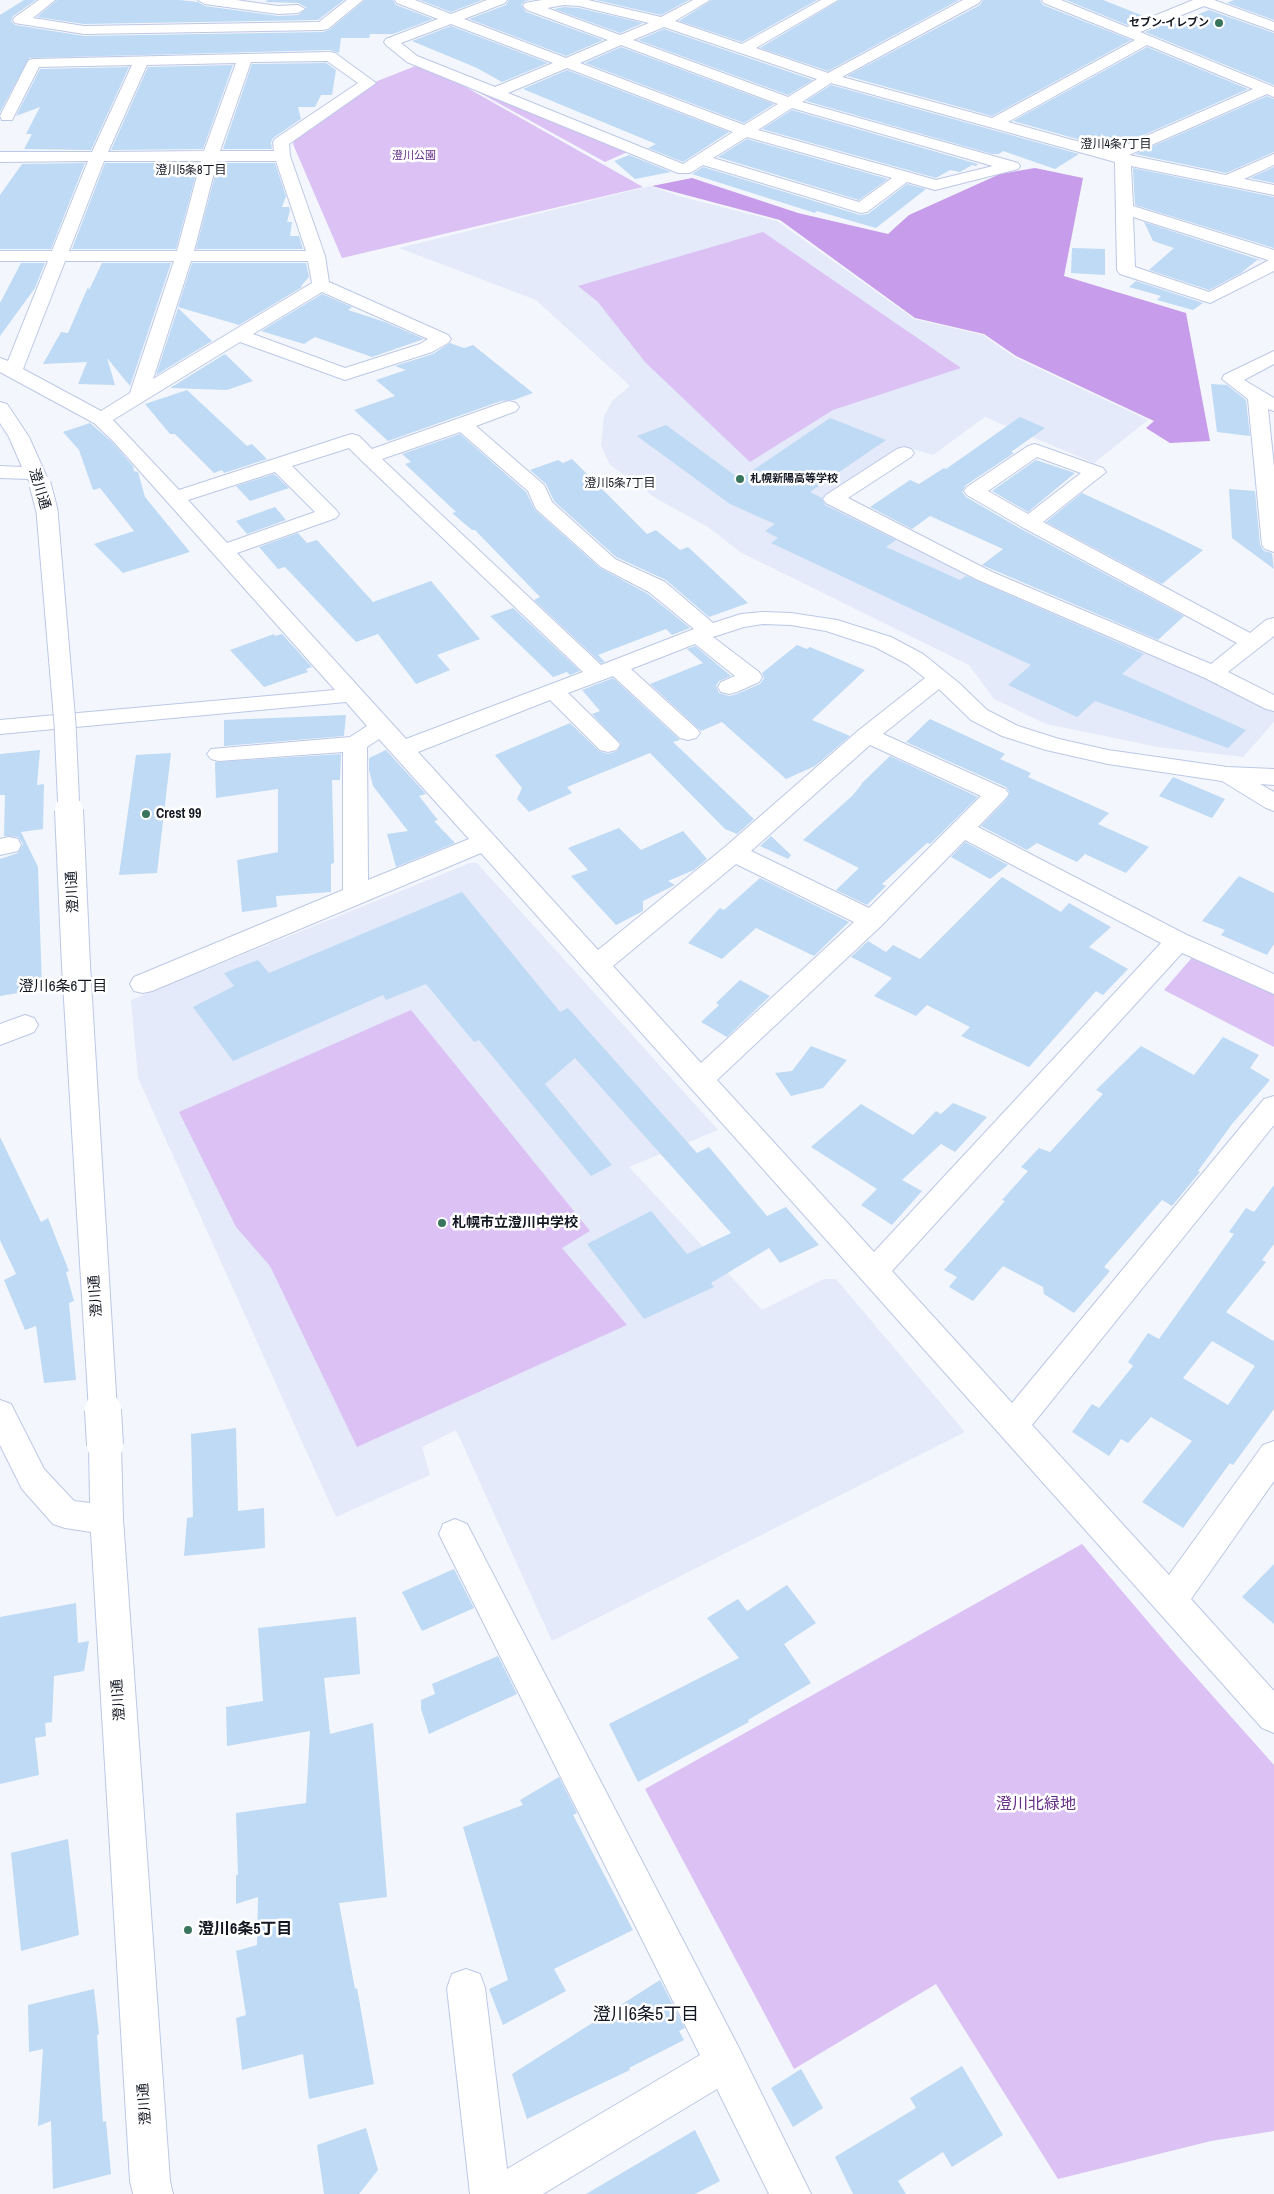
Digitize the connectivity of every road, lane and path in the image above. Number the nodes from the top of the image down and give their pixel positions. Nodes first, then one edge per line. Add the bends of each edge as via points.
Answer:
1 (48, 0) edge
2 (205, 0) edge
3 (356, 0) edge
4 (402, 0) edge
5 (500, 0) edge
6 (510, 0) edge
7 (830, 0) edge
8 (974, 0) edge
9 (1050, 0) edge
10 (1202, 0) edge
11 (698, 1) edge
12 (530, 6) junction
13 (342, 10) junction
14 (451, 19) junction
15 (663, 22) junction
16 (1274, 27) edge
17 (1127, 32) junction
18 (1146, 40) junction
19 (622, 41) junction
20 (744, 49) junction
21 (245, 57) junction
22 (142, 60) junction
23 (566, 64) junction
24 (829, 78) junction
25 (1270, 90) edge
26 (495, 94) junction
27 (790, 104) junction
28 (3, 115) edge
29 (995, 123) junction
30 (745, 131) junction
31 (0, 133) edge
32 (211, 156) junction
33 (282, 156) junction
34 (0, 157) edge
35 (98, 157) junction
36 (1118, 157) junction
37 (699, 159) junction
38 (1274, 159) edge
39 (905, 176) junction
40 (1227, 181) junction
41 (1274, 190) edge
42 (1125, 210) junction
43 (0, 256) edge
44 (60, 256) junction
45 (184, 256) junction
46 (316, 256) junction
47 (1274, 256) edge
48 (1274, 264) edge
49 (321, 285) junction
50 (240, 336) junction
51 (1274, 357) edge
52 (6, 368) edge
53 (138, 397) junction
54 (1266, 401) edge
55 (509, 407) dead end
56 (0, 408) edge
57 (101, 419) junction
58 (463, 424) junction
59 (904, 453) dead end
60 (368, 457) junction
61 (279, 464) junction
62 (0, 472) edge
63 (38, 478) junction
64 (175, 498) junction
65 (1030, 523) junction
66 (1274, 546) edge
67 (224, 551) junction
68 (1274, 625) edge
69 (704, 634) junction
70 (1251, 642) junction
71 (607, 671) junction
72 (1212, 673) junction
73 (938, 678) junction
74 (729, 687) dead end
75 (553, 691) junction
76 (353, 695) junction
77 (1274, 704) edge
78 (0, 727) edge
79 (382, 727) junction
80 (688, 733) dead end
81 (867, 735) junction
82 (355, 744) junction
83 (608, 745) dead end
84 (403, 749) junction
85 (219, 754) dead end
86 (1227, 774) junction
87 (1274, 777) edge
88 (1274, 803) edge
89 (963, 829) junction
90 (487, 841) junction
91 (734, 853) junction
92 (356, 894) junction
93 (872, 920) junction
94 (1178, 941) junction
95 (597, 966) junction
96 (143, 984) dead end
97 (1274, 985) edge
98 (25, 1025) dead end
99 (0, 1035) edge
100 (700, 1080) junction
101 (1274, 1106) edge
102 (874, 1271) junction
103 (0, 1413) edge
104 (1012, 1426) junction
105 (1274, 1455) edge
106 (107, 1519) junction
107 (455, 1534) dead end
108 (1171, 1600) junction
109 (1274, 1716) edge
110 (466, 1988) dead end
111 (725, 2062) junction
112 (153, 2194) edge
113 (490, 2194) edge
114 (504, 2194) edge
115 (791, 2194) edge

1 - 13 street via 20,20 84,30 324,26
2 - 13 street via 278,10
3 - 13 street
4 - 14 street
5 - 14 street
6 - 12 street
7 - 20 street
8 - 24 street
9 - 17 street
10 - 16 street
10 - 17 street
11 - 15 street
12 - 15 street via 564,0
12 - 19 street
14 - 23 street
14 - 26 street via 390,42 412,59
15 - 19 street
15 - 20 street
17 - 18 street
18 - 25 street
18 - 29 street
19 - 23 street
19 - 27 street
20 - 24 street
21 - 22 street
21 - 32 street
21 - 33 street via 330,56 368,83 281,142
22 - 28 street via 34,63
22 - 35 street
23 - 26 street
23 - 30 street
24 - 27 street
24 - 29 street
25 - 36 street
26 - 37 street via 684,170
27 - 30 street
27 - 39 street via 1012,166 935,185
28 - 31 street
29 - 36 street
30 - 37 street
30 - 39 street
32 - 33 street
32 - 35 street
32 - 45 street
33 - 46 street
34 - 35 street
35 - 44 street
36 - 40 street
36 - 42 street
37 - 39 street via 861,208
38 - 40 street
40 - 41 street
42 - 47 street
42 - 48 street via 1126,270 1210,298
43 - 44 street
44 - 45 street
44 - 52 street
45 - 46 street
45 - 53 street
46 - 49 street
49 - 50 street
49 - 50 street via 442,339 426,348 344,374
50 - 53 street
51 - 54 street via 1231,379
52 - 57 street
53 - 57 street
54 - 66 street
55 - 58 street
56 - 63 street, 澄川通 via 19,437
57 - 64 street
58 - 60 street
58 - 69 street via 537,489 543,505 608,563 657,587
59 - 72 street via 833,499 984,576
60 - 61 street via 352,440
60 - 71 street
61 - 64 street
61 - 67 street via 329,514
62 - 63 street
63 - 106 street, 澄川通, bridge via 47,511 65,724
64 - 67 street
65 - 65 street via 974,492 1035,450 1096,472
65 - 70 street
67 - 76 street
68 - 70 street
69 - 71 street
69 - 73 street via 741,621 763,618 829,625 883,642 915,659
69 - 74 street via 752,677
70 - 72 street
71 - 75 street
71 - 80 street
72 - 77 street
73 - 81 street
73 - 86 street via 979,715 1010,731 1054,746
75 - 83 street
75 - 84 street
76 - 78 street
76 - 79 street
79 - 82 street
79 - 84 street
81 - 89 street via 997,794
81 - 91 street
82 - 85 street
82 - 92 street
84 - 90 street
86 - 87 street
86 - 88 street
89 - 93 street
89 - 94 street
90 - 92 street
90 - 95 street
91 - 93 street
91 - 95 street
92 - 96 street
93 - 100 street
94 - 97 street
94 - 102 street
95 - 100 street
98 - 99 street
100 - 102 street
101 - 104 street
102 - 104 street
103 - 106 street via 33,1479 65,1514
104 - 108 street
105 - 108 street
106 - 112 street, 澄川通
107 - 111 street
108 - 109 street
110 - 113 street
111 - 114 street
111 - 115 street

